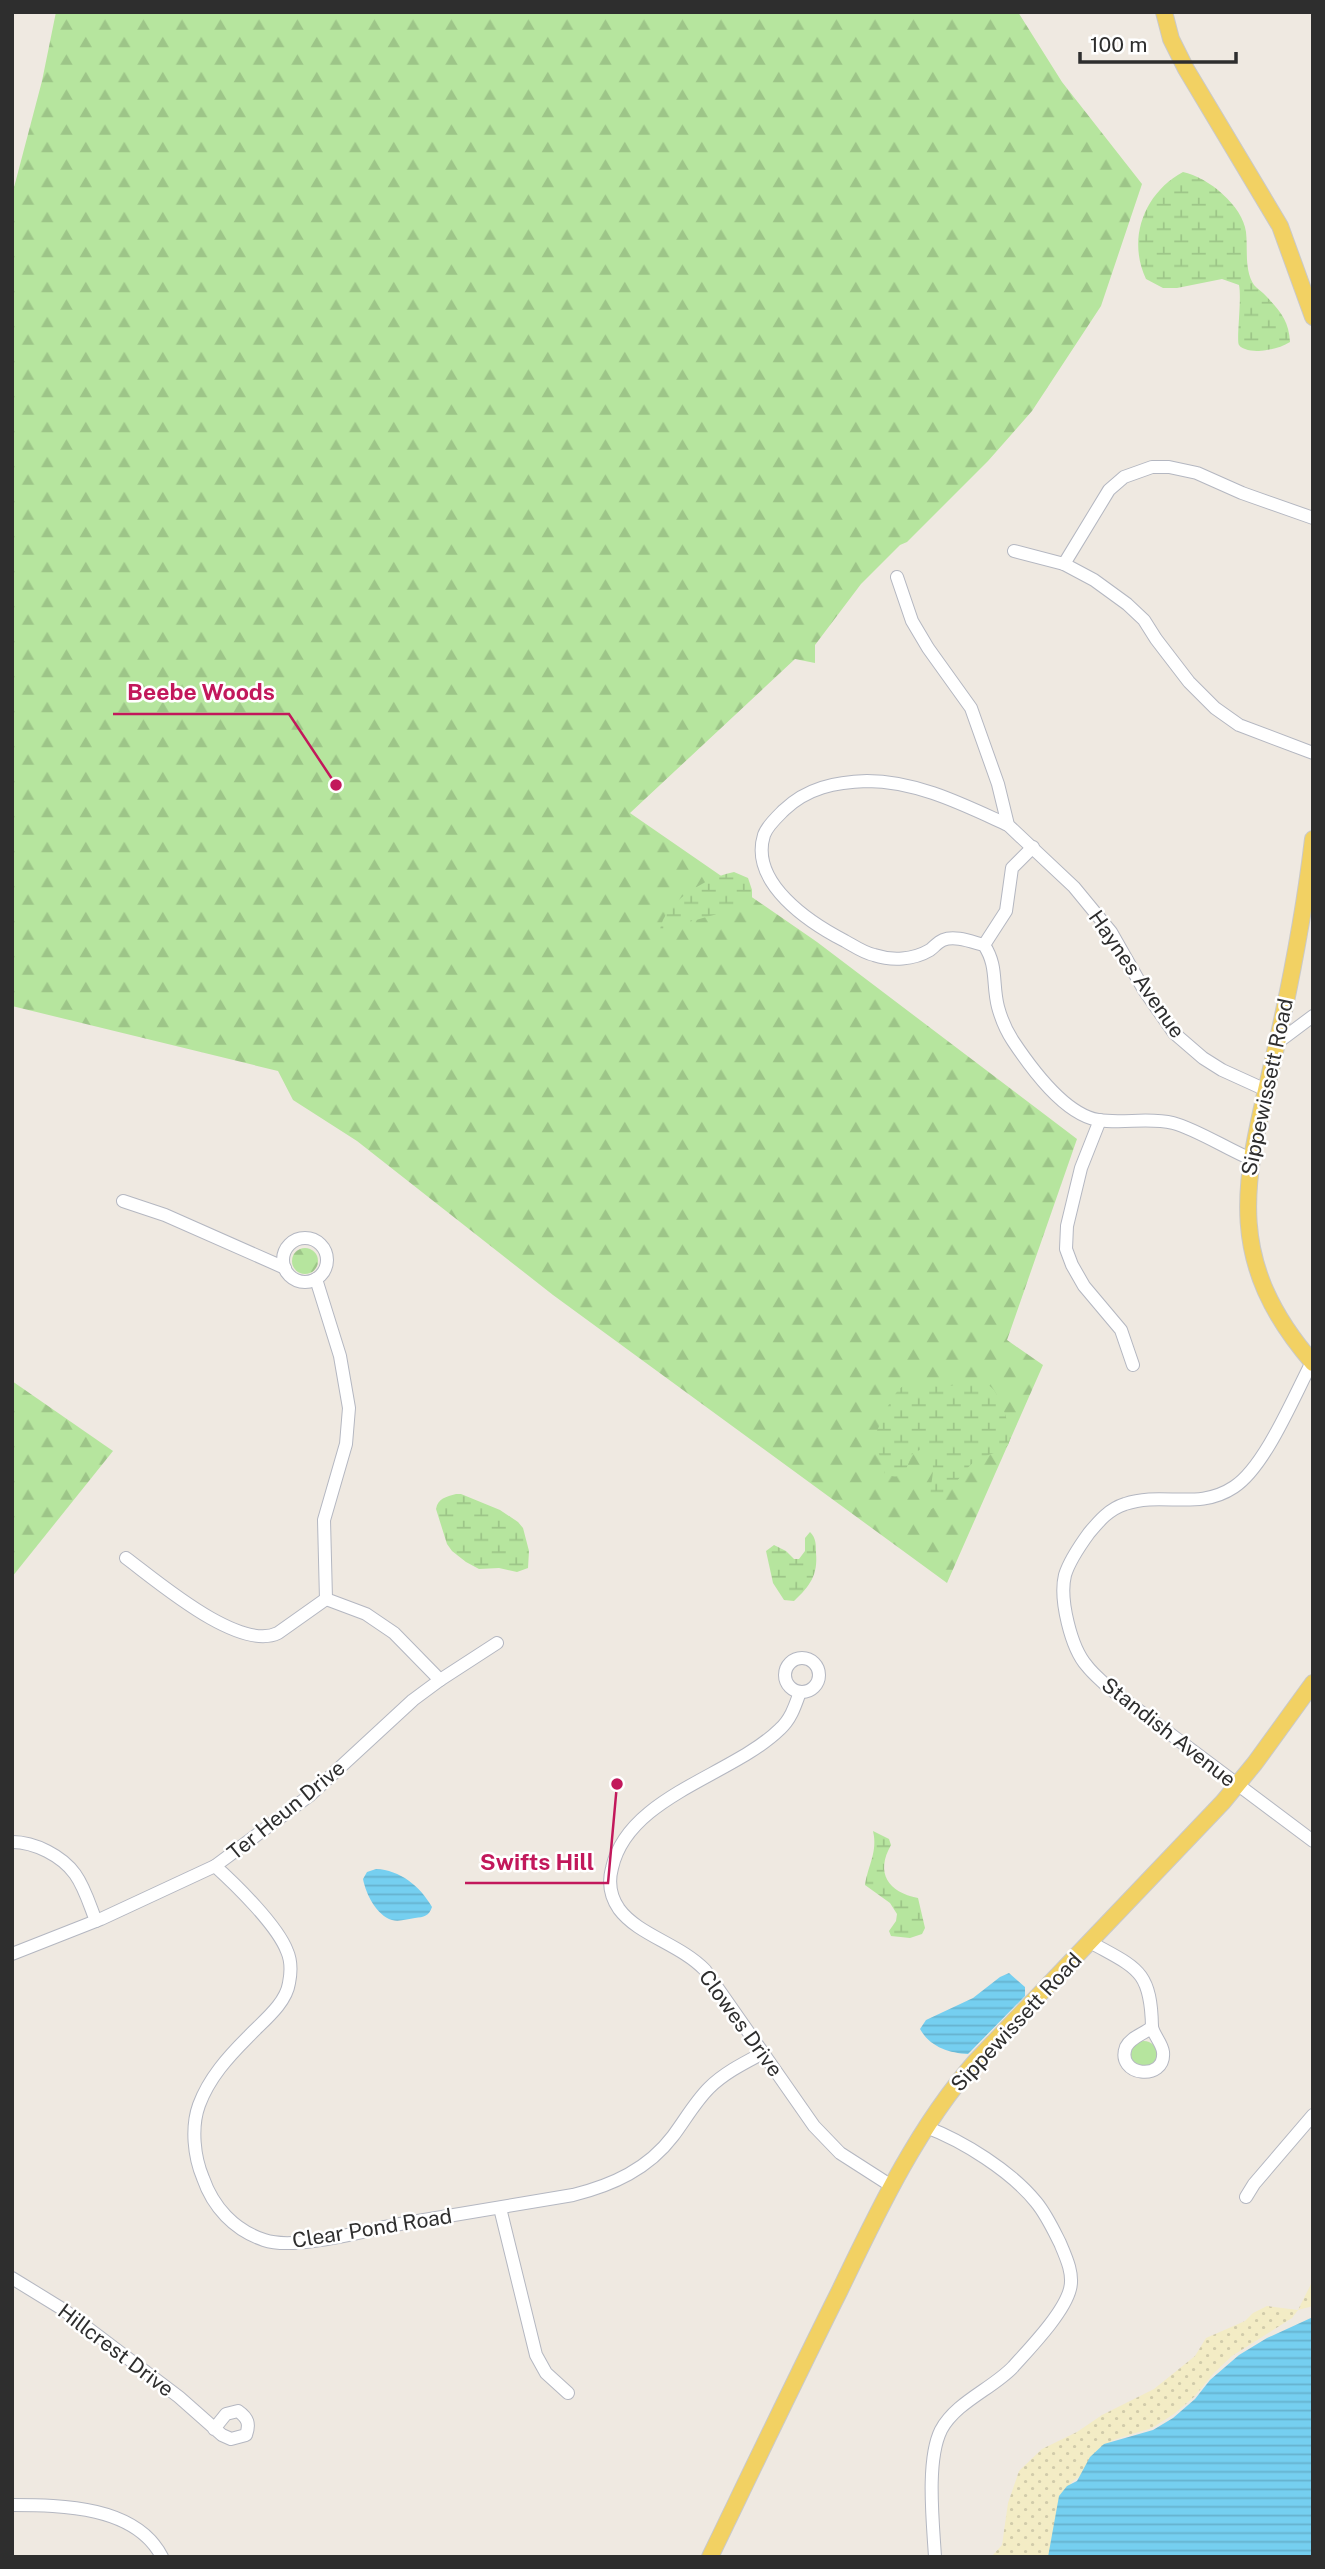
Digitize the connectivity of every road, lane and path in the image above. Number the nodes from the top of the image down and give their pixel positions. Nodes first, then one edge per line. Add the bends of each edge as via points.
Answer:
1 (1164, 12) edge
2 (1313, 317) edge
3 (1313, 518) edge
4 (1014, 551) dead end
5 (1064, 564) junction
6 (897, 577) dead end
7 (1313, 753) edge
8 (1008, 825) junction
9 (1313, 839) edge
10 (1033, 847) junction
11 (984, 945) junction
12 (1313, 1015) edge
13 (1282, 1016) junction
14 (1277, 1043) junction
15 (1266, 1090) junction
16 (1100, 1120) junction
17 (1251, 1159) junction
18 (123, 1201) dead end
19 (285, 1268) junction
20 (316, 1279) junction
21 (1312, 1362) edge
22 (1133, 1365) dead end
23 (126, 1558) dead end
24 (326, 1599) junction
25 (497, 1643) dead end
26 (440, 1680) junction
27 (1313, 1683) edge
28 (800, 1692) dead end
29 (1237, 1786) junction
30 (1313, 1841) edge
31 (12, 1842) edge
32 (215, 1866) junction
33 (96, 1921) junction
34 (1090, 1942) junction
35 (12, 1954) edge
36 (1152, 2027) dead end
37 (763, 2053) junction
38 (1313, 2115) edge
39 (926, 2127) junction
40 (892, 2187) junction
41 (1245, 2197) dead end
42 (500, 2208) junction
43 (12, 2278) edge
44 (568, 2393) dead end
45 (214, 2429) dead end
46 (12, 2505) edge
47 (162, 2557) edge
48 (710, 2557) edge
49 (935, 2557) edge

1 - 2 main road via 1186,69 1280,226
3 - 5 street via 1197,473 1152,467 1124,477 1109,490
4 - 5 street
5 - 7 street via 1094,580 1144,620 1189,682 1215,708 1239,725
6 - 8 street via 912,621 971,708
8 - 10 street, Haynes Avenue
8 - 11 street, Haynes Avenue via 917,788 869,781 811,790 774,819 764,834 768,873 789,903 822,929 871,955 918,956 952,938
9 - 13 main road, Sippewissett Road
10 - 11 street via 1012,868 1006,911
10 - 15 street, Haynes Avenue via 1111,932 1174,1033 1222,1070
11 - 16 street via 993,958 998,1008 1012,1039 1072,1109
12 - 13 street
12 - 14 street
13 - 14 main road, Sippewissett Road
14 - 15 main road, Sippewissett Road
15 - 17 main road, Sippewissett Road
16 - 17 street via 1175,1124
16 - 22 street via 1081,1168 1066,1249 1084,1286 1121,1329
17 - 21 main road, Sippewissett Road via 1247,1208 1257,1268 1281,1320
18 - 19 street via 164,1214
19 - 20 street via 295,1279
19 - 20 street via 288,1247 300,1239 313,1240 324,1249 327,1262
20 - 24 street via 340,1356 349,1408 346,1444 324,1520
21 - 29 street, Standish Avenue via 1264,1452 1236,1486 1214,1498 1125,1504 1104,1516 1065,1575 1069,1630 1085,1664
23 - 24 street via 200,1611 255,1637 278,1633
24 - 26 street via 366,1614 394,1633
25 - 26 street, Ter Heun Drive
26 - 32 street, Ter Heun Drive via 309,1796
27 - 29 main road, Sippewissett Road
28 - 37 street, Clowes Drive via 788,1721 776,1733 638,1823 620,1849 610,1877 613,1899 623,1914 699,1964
29 - 30 street, Standish Avenue
29 - 34 main road, Sippewissett Road
31 - 33 street via 28,1842 75,1874
32 - 33 street, Ter Heun Drive
32 - 42 street, Clear Pond Road via 279,1937 290,1961 289,1984 282,2001 210,2081 198,2107 194,2133 199,2169 209,2195 225,2216 265,2241 289,2244
33 - 35 street, Ter Heun Drive
34 - 36 street via 1133,1966 1144,1979 1151,1996
34 - 39 main road, Sippewissett Road via 968,2070
37 - 40 street, Clowes Drive via 829,2144
37 - 42 street, Clear Pond Road via 717,2081 667,2143 632,2173 592,2190
38 - 41 street
39 - 40 main road, Sippewissett Road
39 - 49 street via 967,2147 1032,2197 1062,2247 1071,2282 1058,2312 1014,2366 941,2430 933,2485
40 - 48 main road, Sippewissett Road
42 - 44 street via 537,2356 546,2374
43 - 45 street, Hillcrest Drive via 64,2310
46 - 47 street via 60,2505 113,2517 141,2532

